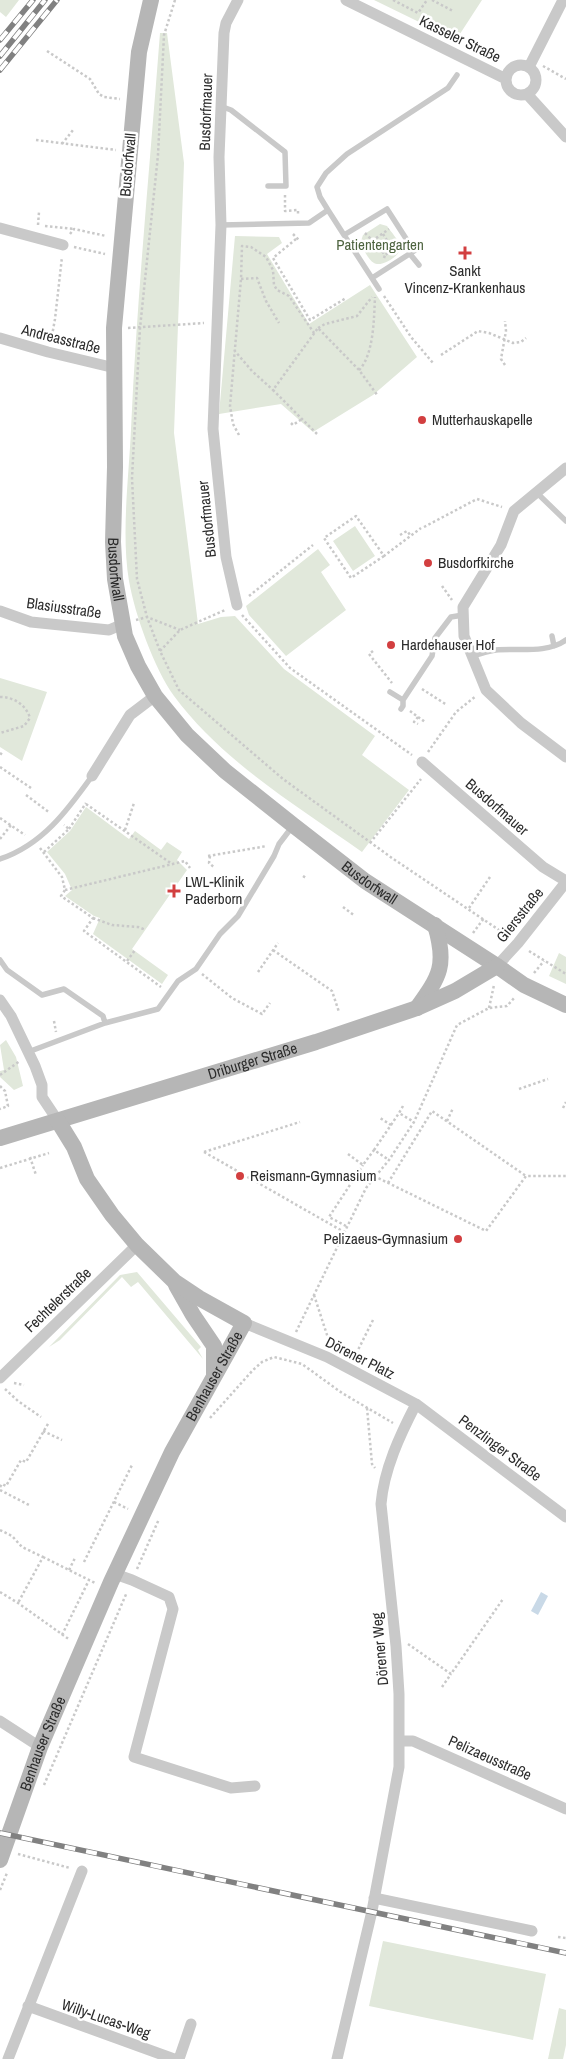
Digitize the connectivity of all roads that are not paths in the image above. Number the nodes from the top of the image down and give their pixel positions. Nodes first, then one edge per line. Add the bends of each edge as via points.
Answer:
1 (151, 0) edge
2 (238, 0) edge
3 (563, 0) edge
4 (351, 1) edge
5 (531, 64) junction
6 (457, 75) dead end
7 (506, 79) junction
8 (527, 94) junction
9 (220, 106) junction
10 (566, 137) edge
11 (268, 186) dead end
12 (328, 210) junction
13 (221, 225) junction
14 (0, 228) edge
15 (344, 235) junction
16 (63, 245) road end
17 (410, 254) junction
18 (420, 265) dead end
19 (372, 278) junction
20 (379, 289) road end
21 (0, 338) edge
22 (115, 368) junction
23 (566, 468) edge
24 (537, 493) junction
25 (566, 521) edge
26 (237, 605) road end
27 (0, 611) edge
28 (463, 611) junction
29 (123, 624) junction
30 (552, 636) dead end
31 (566, 640) edge
32 (554, 646) junction
33 (472, 656) junction
34 (390, 692) road end
35 (155, 696) junction
36 (566, 757) edge
37 (426, 765) road end
38 (92, 776) joint
39 (293, 825) junction
40 (0, 859) edge
41 (566, 881) edge
42 (435, 925) junction
43 (0, 960) edge
44 (497, 966) junction
45 (0, 1000) edge
46 (566, 1005) edge
47 (417, 1008) junction
48 (105, 1023) junction
49 (29, 1053) junction
50 (58, 1122) junction
51 (0, 1138) edge
52 (137, 1245) junction
53 (175, 1282) junction
54 (244, 1323) junction
55 (214, 1377) junction
56 (0, 1378) edge
57 (416, 1404) junction
58 (566, 1517) edge
59 (114, 1574) junction
60 (0, 1721) edge
61 (400, 1741) junction
62 (40, 1747) junction
63 (255, 1786) dead end
64 (566, 1809) edge
65 (4, 1866) edge
66 (82, 1871) road end
67 (374, 1898) junction
68 (532, 1931) dead end
69 (28, 2006) junction
70 (191, 2024) dead end
71 (8, 2059) edge
72 (174, 2059) edge
73 (179, 2059) edge
74 (337, 2059) edge

1 - 22 main road, Busdorfwall via 139,52 134,100 119,257
2 - 9 street, Busdorfmauer via 224,33
3 - 5 street
4 - 7 street, Kasseler Straße
5 - 7 street via 514,66
5 - 8 street via 536,83
6 - 12 lane via 448,88 348,154 326,174 317,187
7 - 8 street via 512,92
8 - 10 street
9 - 11 lane via 231,110 285,152 286,186
9 - 13 street, Busdorfmauer
12 - 13 lane via 310,223
12 - 15 lane
13 - 26 street, Busdorfmauer via 213,429 226,557
14 - 16 street
15 - 17 lane via 387,209 414,251
15 - 19 lane
17 - 18 lane
17 - 19 lane
19 - 20 lane
21 - 22 street, Andreasstraße
22 - 29 main road, Busdorfwall via 113,542
23 - 24 street
24 - 25 lane
24 - 28 street via 514,511 501,545
27 - 29 street, Blasiusstraße via 31,622 109,630
28 - 33 street via 464,636
28 - 34 lane via 451,617 435,638 432,656 402,705
29 - 35 main road, Busdorfwall via 138,666
30 - 32 lane
31 - 32 lane
32 - 33 lane via 494,650
33 - 36 street via 486,690 521,723
35 - 38 street via 130,715
35 - 39 main road, Busdorfwall via 187,735
37 - 41 street, Busdorfmauer via 543,867
38 - 40 lane via 59,820 35,841
39 - 42 main road, Busdorfwall via 365,881
39 - 48 lane via 278,844 238,916 220,934 196,969 178,980 158,1009
41 - 44 street, Giersstraße
42 - 44 main road, Busdorfwall
42 - 47 main road via 442,959 436,982
43 - 48 lane via 7,970 42,995 64,989 103,1016
44 - 46 main road, Busdorfwall via 524,985
44 - 47 main road, Driburger Straße via 455,991
45 - 49 street
47 - 50 main road, Driburger Straße
48 - 49 lane
49 - 50 street via 39,1074 42,1097
50 - 51 main road, Driburger Straße
50 - 52 main road, Benhauser Straße via 74,1147 88,1179
52 - 53 main road, Benhauser Straße
52 - 56 street, Fechtelerstraße
53 - 54 main road, Benhauser Straße
53 - 55 main road via 214,1346
54 - 55 main road, Benhauser Straße
54 - 57 street, Dörener Platz via 326,1357
55 - 59 main road, Benhauser Straße via 172,1452
57 - 58 street, Penzlinger Straße
57 - 61 street, Dörener Weg via 384,1481 381,1504 396,1646
59 - 62 main road, Benhauser Straße
59 - 63 street via 169,1597 173,1609 134,1757 232,1788
60 - 62 street
61 - 64 street, Pelizaeusstraße via 413,1741
61 - 67 street, Dörener Weg via 399,1767
62 - 65 main road, Benhauser Straße
66 - 69 street
67 - 68 street
67 - 74 street, Dörener Weg
69 - 71 street
69 - 72 street, Willy-Lucas-Weg
70 - 73 street

